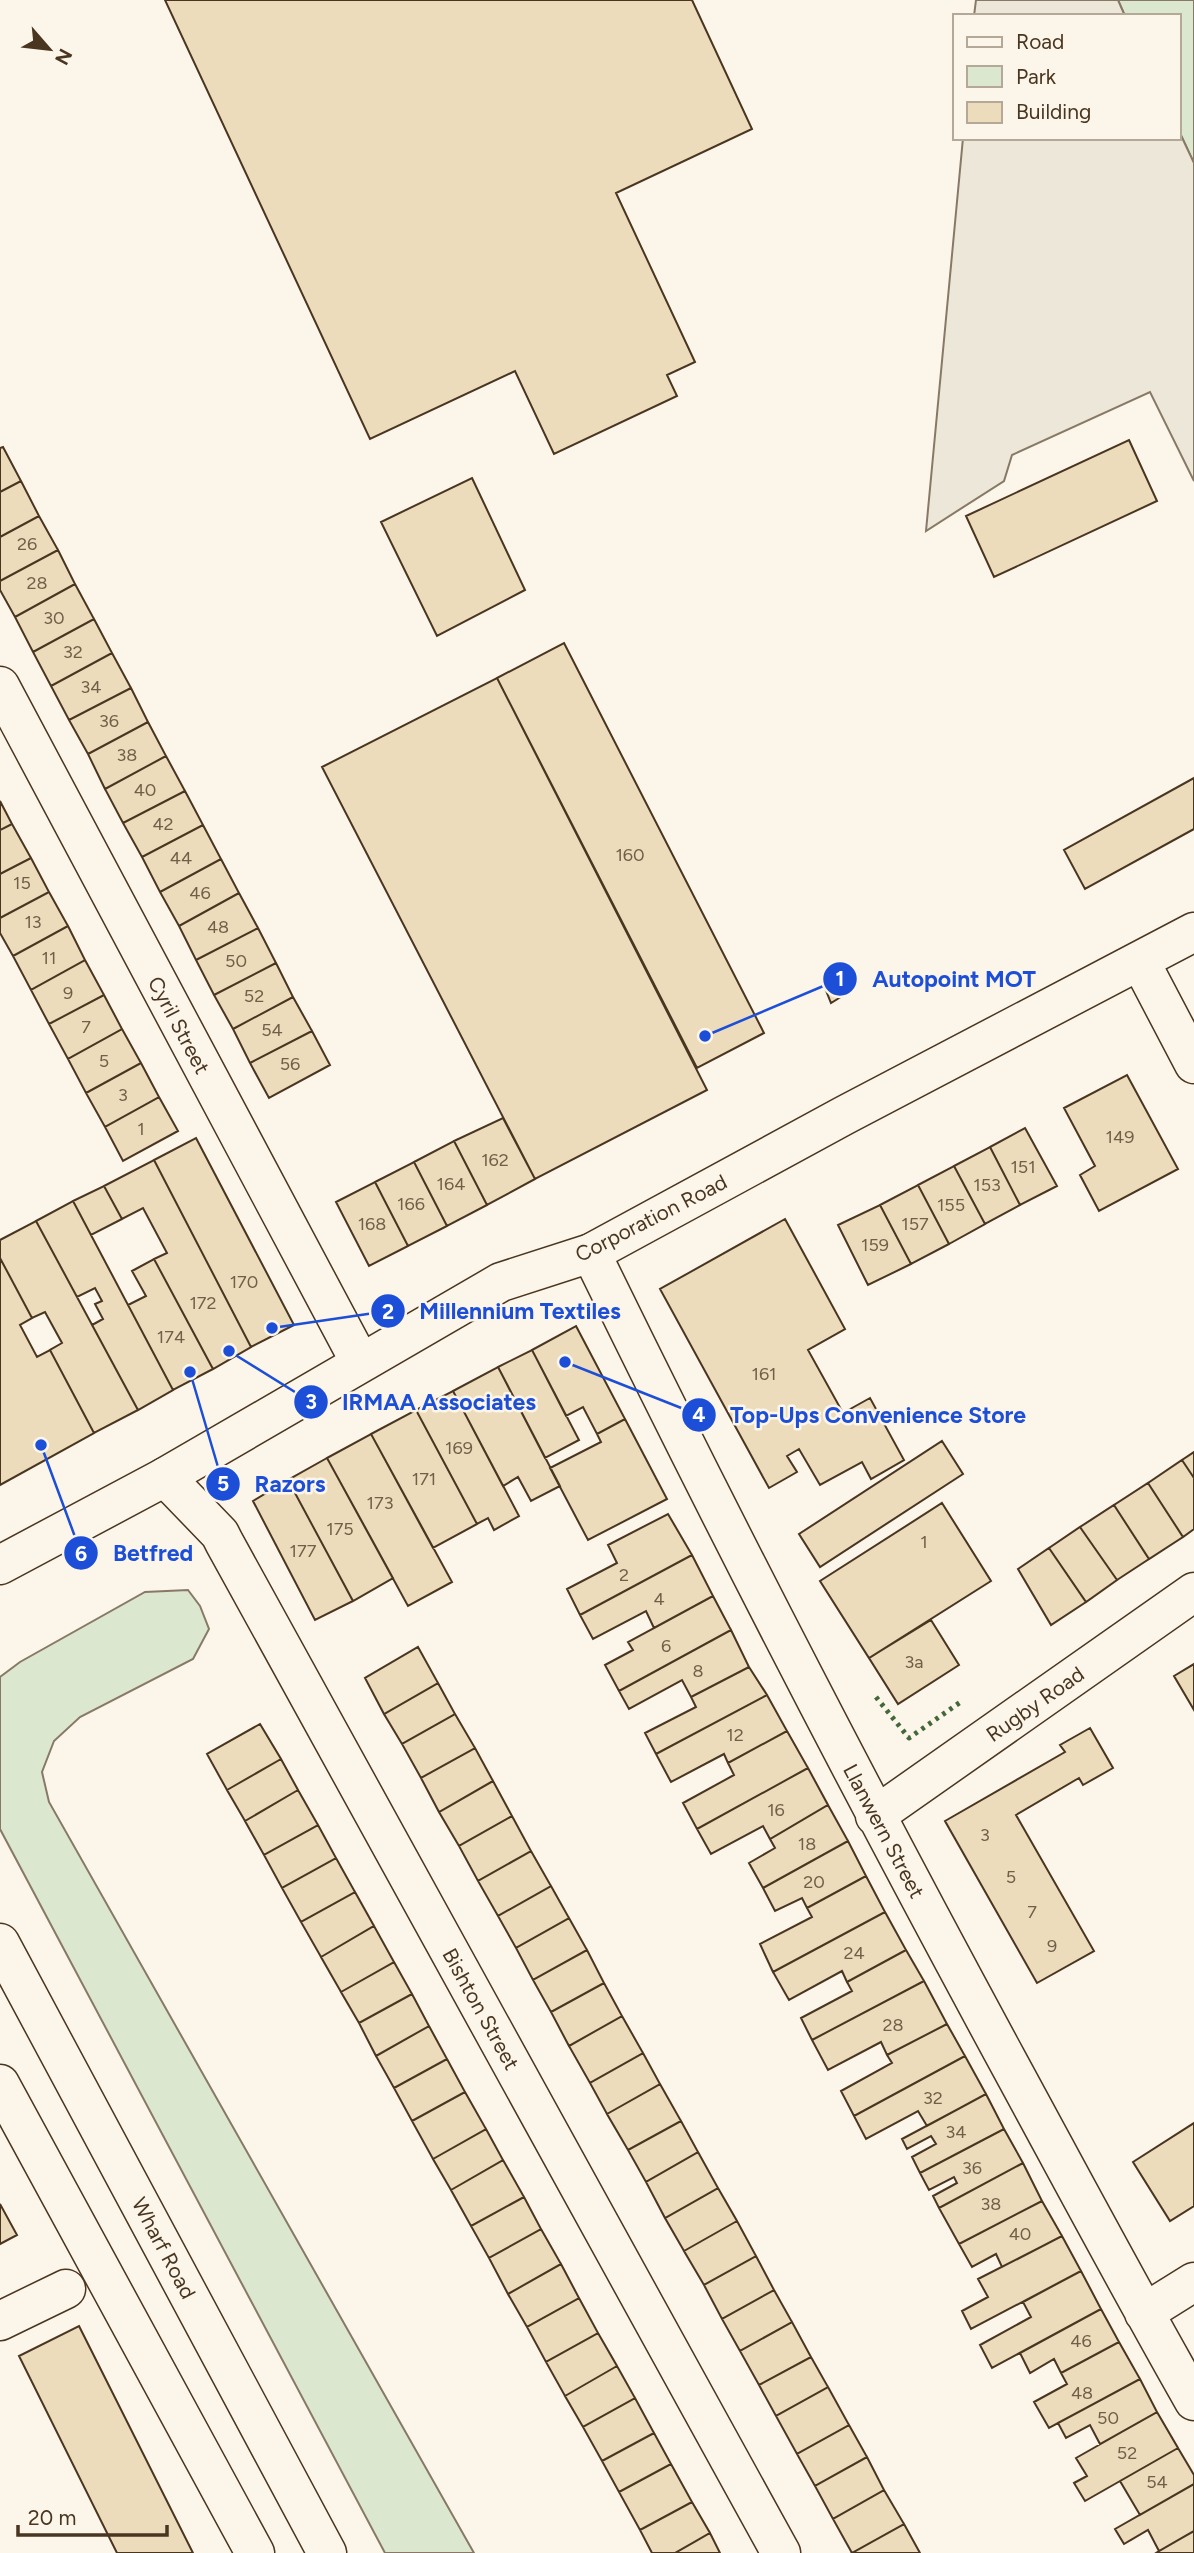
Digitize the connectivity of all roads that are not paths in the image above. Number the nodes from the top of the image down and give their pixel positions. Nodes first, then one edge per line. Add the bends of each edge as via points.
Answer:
1 (0, 686) edge
2 (1194, 932) edge
3 (1140, 961) junction
4 (1194, 1063) edge
5 (591, 1253) junction
6 (359, 1362) junction
7 (165, 1477) junction
8 (0, 1565) edge
9 (1194, 1592) edge
10 (875, 1816) junction
11 (0, 1943) edge
12 (0, 2084) edge
13 (1194, 2282) edge
14 (66, 2289) dead end
15 (1144, 2313) junction
16 (0, 2321) edge
17 (1194, 2401) edge
18 (256, 2553) edge
19 (327, 2553) edge
20 (781, 2553) edge

1 - 6 street, Cyril Street
2 - 3 street, Corporation Road
3 - 4 street
3 - 5 street, Corporation Road
5 - 6 street, Corporation Road via 501,1282
5 - 10 street, Llanwern Street
6 - 7 street, Corporation Road
7 - 8 street, Corporation Road
7 - 20 street, Bishton Street via 220,1534
9 - 10 street, Rugby Road
10 - 15 street, Llanwern Street
11 - 19 street, Wharf Road
12 - 18 street
13 - 15 street
14 - 16 street
15 - 17 street, Llanwern Street

